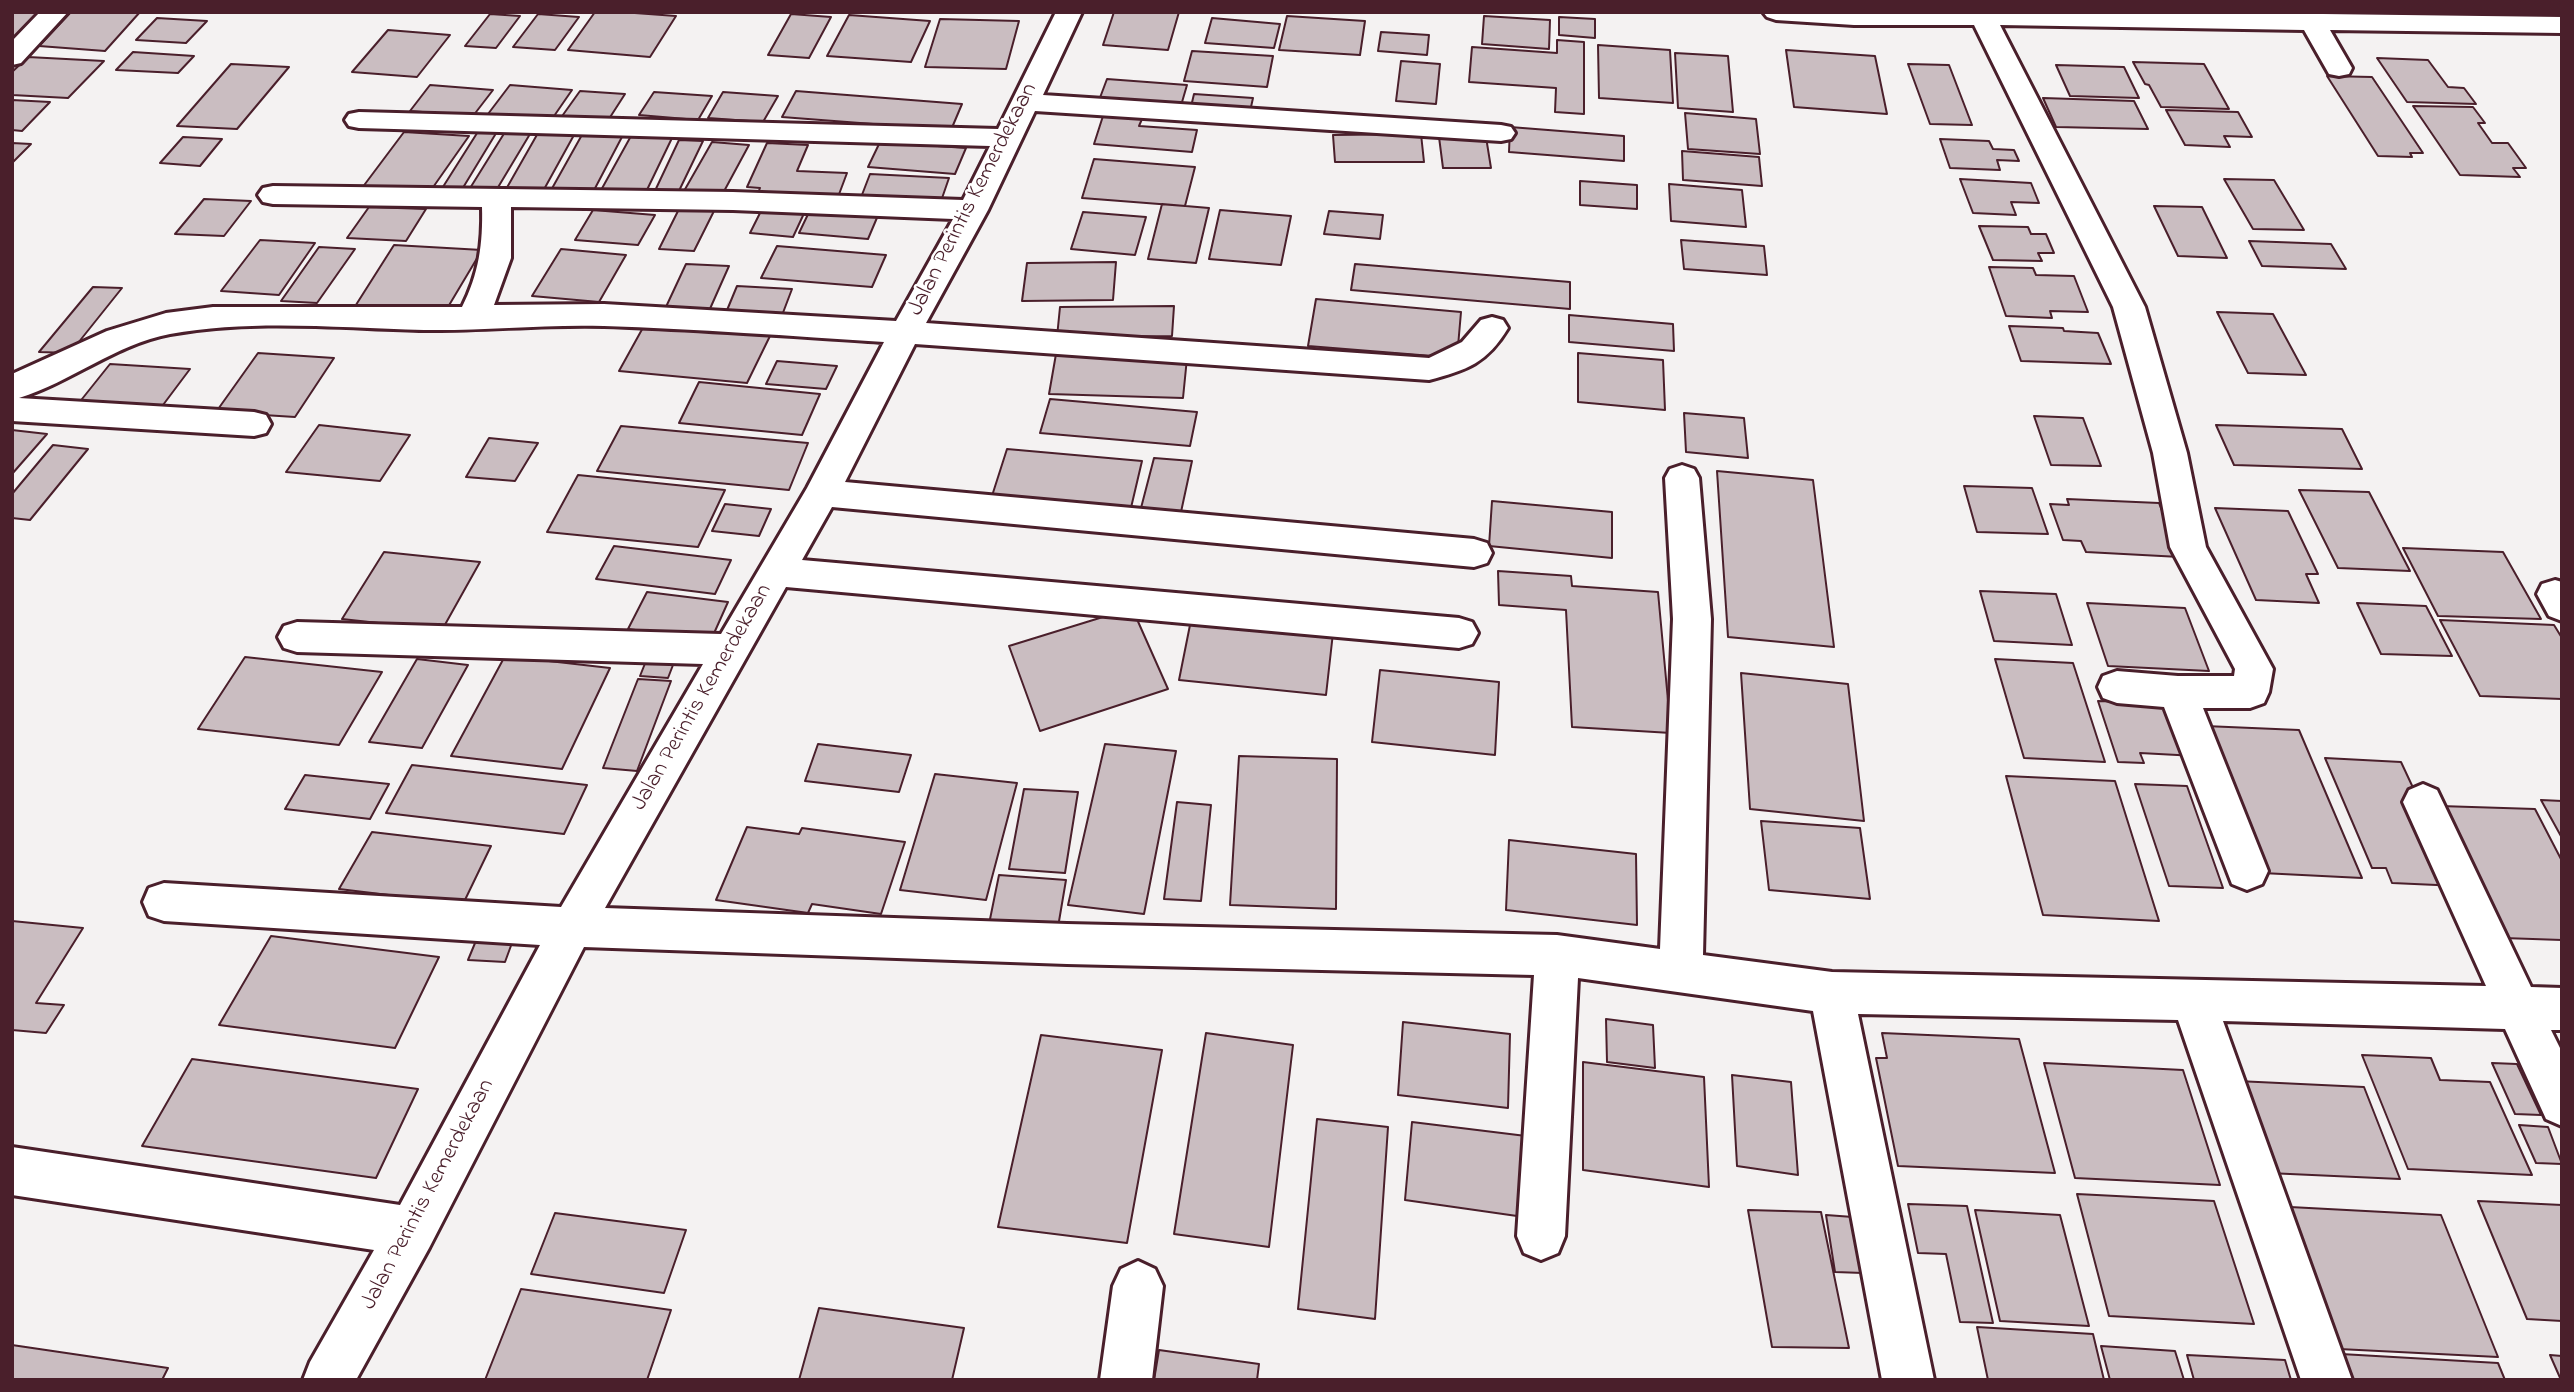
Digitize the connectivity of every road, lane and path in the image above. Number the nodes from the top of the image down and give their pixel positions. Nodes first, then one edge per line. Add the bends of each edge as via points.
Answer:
1 (55, 12) edge
2 (1069, 12) edge
3 (1776, 12) edge
4 (1854, 14) edge
5 (1937, 14) edge
6 (1983, 16) junction
7 (2312, 21) junction
8 (2562, 24) edge
9 (12, 57) edge
10 (2339, 68) dead end
11 (1026, 102) junction
12 (359, 120) dead end
13 (1502, 133) dead end
14 (1009, 138) junction
15 (273, 195) dead end
16 (496, 197) junction
17 (973, 210) junction
18 (473, 316) junction
19 (1492, 328) dead end
20 (905, 332) junction
21 (12, 388) edge
22 (12, 409) edge
23 (254, 424) dead end
24 (1682, 478) dead end
25 (822, 493) junction
26 (1474, 553) dead end
27 (775, 572) junction
28 (1459, 633) dead end
29 (297, 637) dead end
30 (733, 650) junction
31 (2117, 687) dead end
32 (2178, 692) junction
33 (2423, 802) dead end
34 (2247, 871) dead end
35 (163, 902) dead end
36 (572, 927) junction
37 (1557, 956) junction
38 (1681, 972) junction
39 (1832, 993) junction
40 (2193, 999) junction
41 (2516, 1008) junction
42 (2562, 1009) edge
43 (2562, 1103) edge
44 (12, 1171) edge
45 (412, 1231) junction
46 (1541, 1236) dead end
47 (1138, 1286) dead end
48 (328, 1380) edge
49 (1126, 1380) edge
50 (1909, 1380) edge
51 (2327, 1380) edge

1 - 9 street
2 - 11 street, Jalan Perintis Kemerdekaan
3 - 4 street
4 - 5 street
5 - 6 street
6 - 7 street
6 - 32 street via 2129,307 2170,453 2188,547 2254,669 2250,692
7 - 8 street
7 - 10 street
11 - 13 street
11 - 14 street, Jalan Perintis Kemerdekaan
12 - 14 street
14 - 17 street, Jalan Perintis Kemerdekaan
15 - 16 street
16 - 17 street
16 - 18 street via 495,269
17 - 20 street, Jalan Perintis Kemerdekaan
18 - 20 street via 604,315
18 - 21 street via 214,318 166,324 118,339
19 - 20 street via 1485,342 1472,352 1454,363 1429,369
20 - 25 street, Jalan Perintis Kemerdekaan
22 - 23 street
24 - 38 street via 1692,620
25 - 26 street
25 - 27 street, Jalan Perintis Kemerdekaan
27 - 28 street
27 - 30 street, Jalan Perintis Kemerdekaan
29 - 30 street
30 - 36 street, Jalan Perintis Kemerdekaan
31 - 32 street
32 - 34 street
33 - 41 street
35 - 36 street
36 - 37 street
36 - 45 street, Jalan Perintis Kemerdekaan
37 - 38 street
37 - 46 street
38 - 39 street
39 - 40 street
39 - 50 street
40 - 41 street
40 - 51 street
41 - 42 street
41 - 43 street
44 - 45 street
45 - 48 street, Jalan Perintis Kemerdekaan
47 - 49 street

